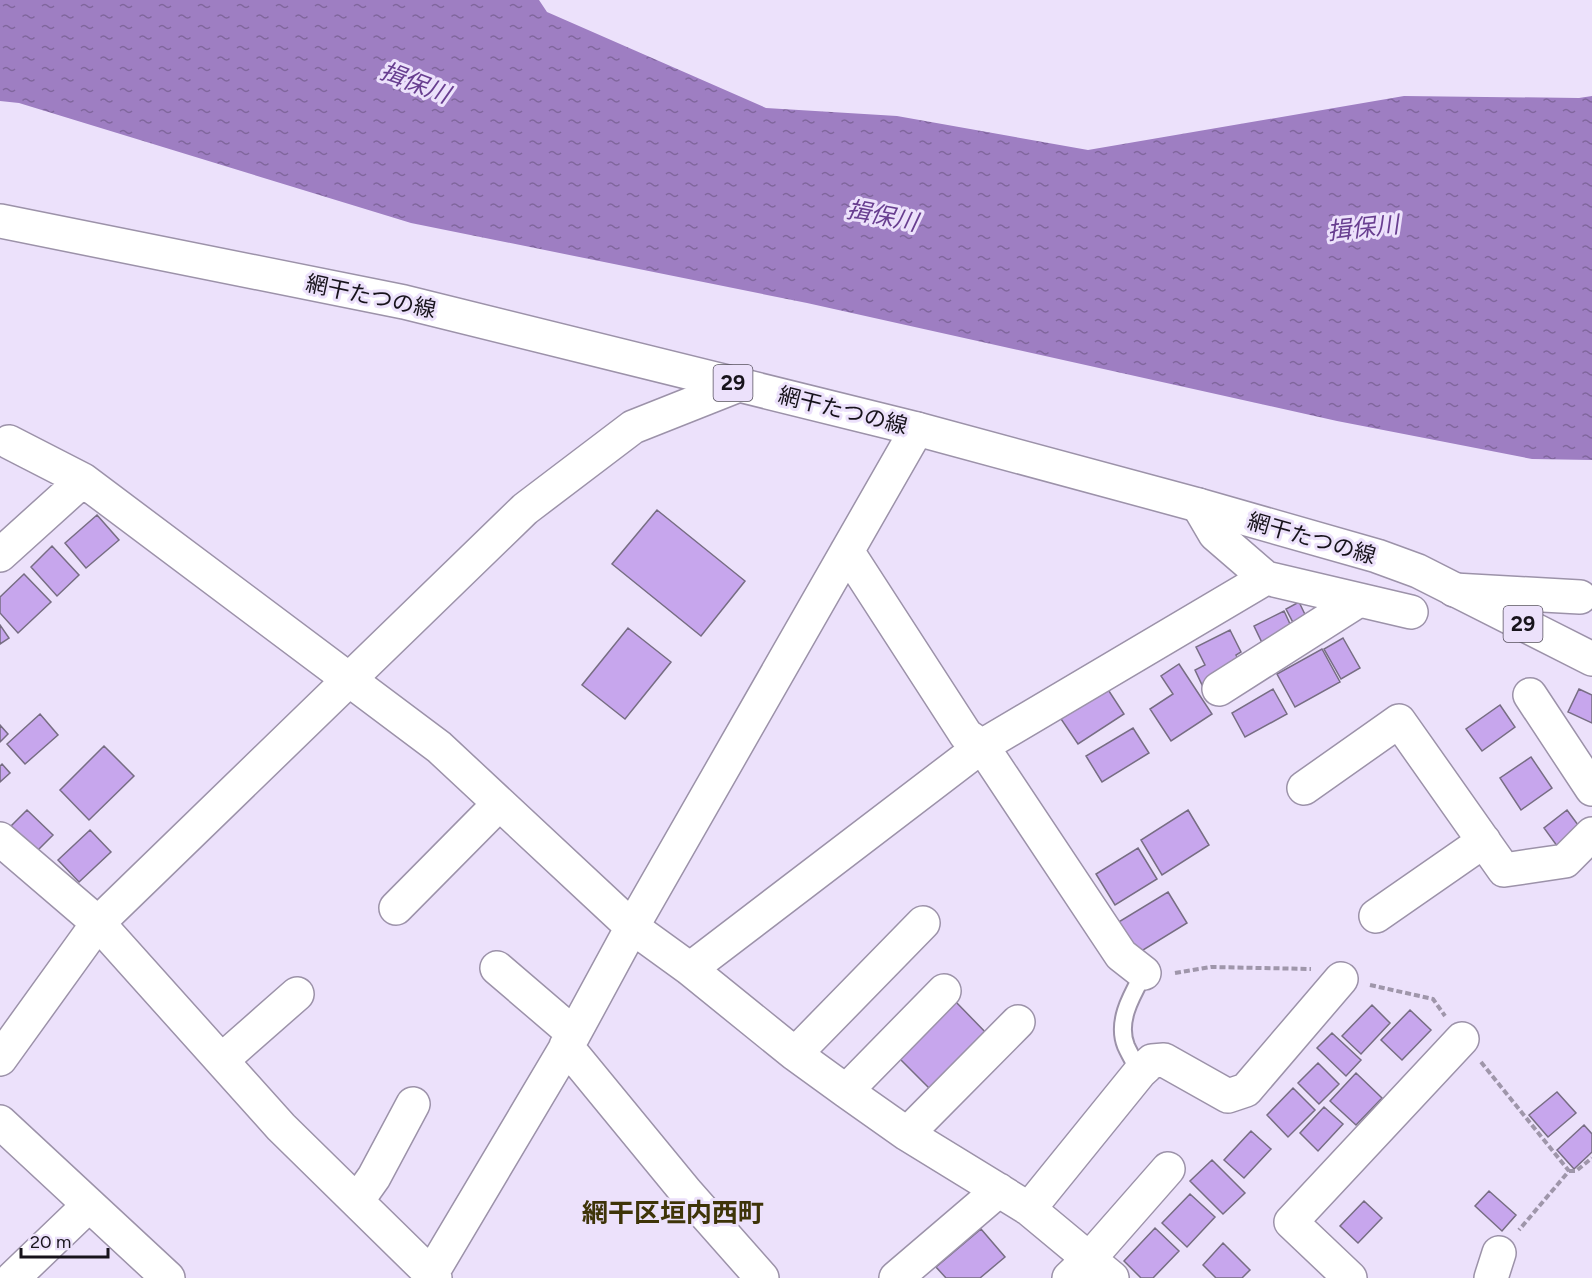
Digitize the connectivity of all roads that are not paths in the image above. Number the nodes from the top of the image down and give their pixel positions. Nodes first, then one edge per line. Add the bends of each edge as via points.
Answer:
1 (0, 221) edge
2 (739, 385) junction
3 (917, 429) junction
4 (9, 442) dead end
5 (83, 480) junction
6 (1198, 505) junction
7 (847, 551) junction
8 (0, 555) edge
9 (1266, 578) junction
10 (1454, 590) junction
11 (1580, 597) dead end
12 (1359, 600) junction
13 (1411, 612) dead end
14 (1592, 659) edge
15 (350, 680) junction
16 (1219, 689) dead end
17 (1530, 695) dead end
18 (982, 746) junction
19 (1304, 788) dead end
20 (1592, 789) edge
21 (500, 804) junction
22 (1592, 834) edge
23 (0, 839) edge
24 (1484, 841) junction
25 (396, 908) dead end
26 (1376, 916) dead end
27 (98, 923) junction
28 (924, 923) dead end
29 (632, 927) junction
30 (498, 968) dead end
31 (690, 969) junction
32 (1144, 973) joint
33 (1341, 979) road end
34 (944, 991) dead end
35 (297, 994) dead end
36 (1018, 1022) dead end
37 (1462, 1039) road end
38 (570, 1040) junction
39 (795, 1054) junction
40 (0, 1059) edge
41 (222, 1060) junction
42 (1140, 1072) junction
43 (846, 1091) junction
44 (413, 1104) dead end
45 (0, 1122) edge
46 (908, 1134) junction
47 (1168, 1169) dead end
48 (999, 1190) junction
49 (357, 1201) junction
50 (89, 1205) junction
51 (1029, 1209) junction
52 (1090, 1272) edge
53 (432, 1277) edge
54 (13, 1278) edge
55 (168, 1278) edge
56 (762, 1278) edge
57 (896, 1278) edge
58 (1350, 1278) edge

1 - 2 street, 網干たつの線 / 29 via 404,302
2 - 3 street, 網干たつの線 / 29
2 - 15 street via 633,427 525,509
3 - 6 street, 網干たつの線 / 29
3 - 7 street
4 - 5 street
5 - 8 street
5 - 15 street
6 - 9 street via 1215,534
6 - 10 street, 網干たつの線 / 29 via 1377,556
7 - 18 street via 966,735
7 - 29 street
9 - 12 street
9 - 18 street
10 - 11 street
10 - 14 street, 網干たつの線 / 29
12 - 13 street
12 - 16 street
15 - 21 street via 439,747
15 - 27 street
17 - 20 street
18 - 31 street
18 - 32 street via 1120,955
19 - 24 street via 1399,721
21 - 25 street
21 - 29 street
22 - 24 street via 1565,861 1504,870
23 - 27 street
24 - 26 street
27 - 40 street
27 - 41 street
28 - 39 street
29 - 31 street
29 - 38 street
30 - 38 street
31 - 39 street
32 - 42 lane via 1122,1021 1125,1044
33 - 42 street via 1246,1090 1228,1096 1164,1060 1152,1061
34 - 43 street
35 - 41 street
36 - 46 street
37 - 58 street via 1291,1222
38 - 53 street
38 - 56 street via 686,1192
39 - 43 street
41 - 49 street via 281,1126
42 - 51 street
43 - 46 street
44 - 49 street
45 - 50 street
46 - 48 street
47 - 52 street
48 - 51 street
48 - 57 street
49 - 53 street
50 - 54 street
50 - 55 street
51 - 52 street

